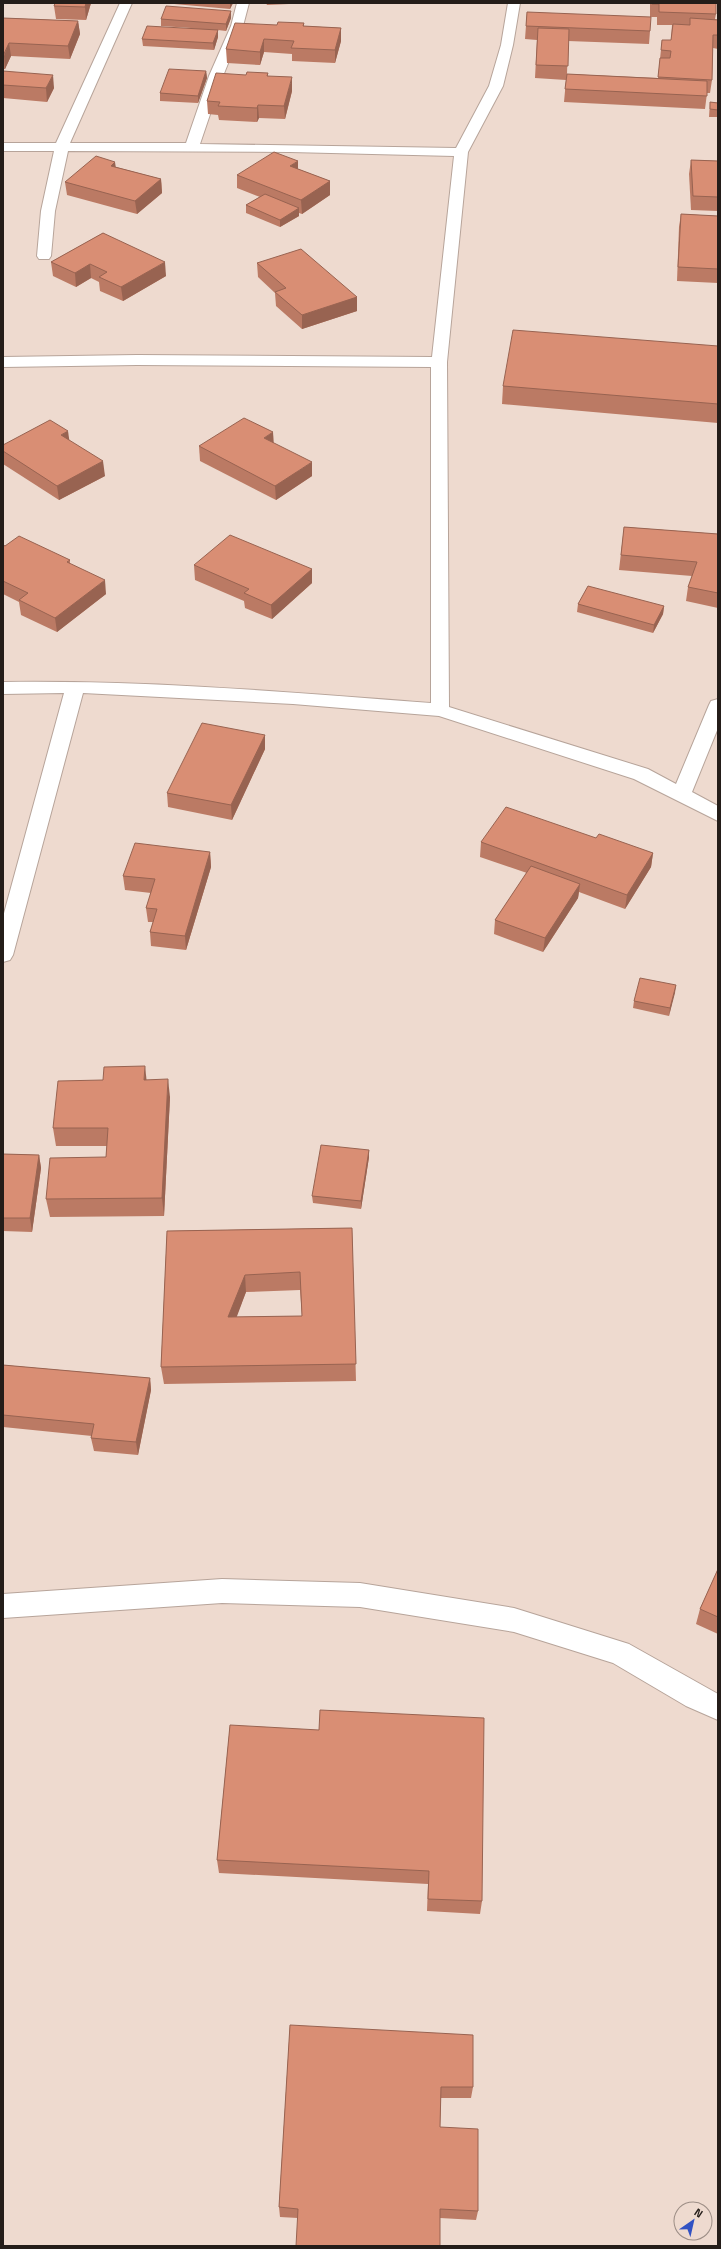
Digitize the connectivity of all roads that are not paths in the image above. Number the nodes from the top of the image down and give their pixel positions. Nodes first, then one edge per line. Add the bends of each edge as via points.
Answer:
1 (126, 3) edge
2 (243, 3) edge
3 (514, 3) edge
4 (62, 146) junction
5 (3, 147) edge
6 (192, 147) junction
7 (461, 152) junction
8 (44, 256) dead end
9 (3, 362) edge
10 (439, 362) junction
11 (75, 687) junction
12 (3, 688) edge
13 (718, 705) edge
14 (440, 710) junction
15 (681, 795) junction
16 (718, 814) edge
17 (3, 955) edge
18 (3, 1606) edge
19 (718, 1707) edge

1 - 4 street
2 - 6 street via 237,26 216,76
3 - 7 street via 507,45 496,86
4 - 5 street
4 - 6 street
4 - 8 street via 48,211
6 - 7 street
7 - 10 street
9 - 10 street
10 - 14 street
11 - 12 street
11 - 14 street via 293,698
11 - 17 street
13 - 15 street
14 - 15 street via 641,774
15 - 16 street
18 - 19 street via 222,1591 360,1595 514,1620 620,1654 695,1697

